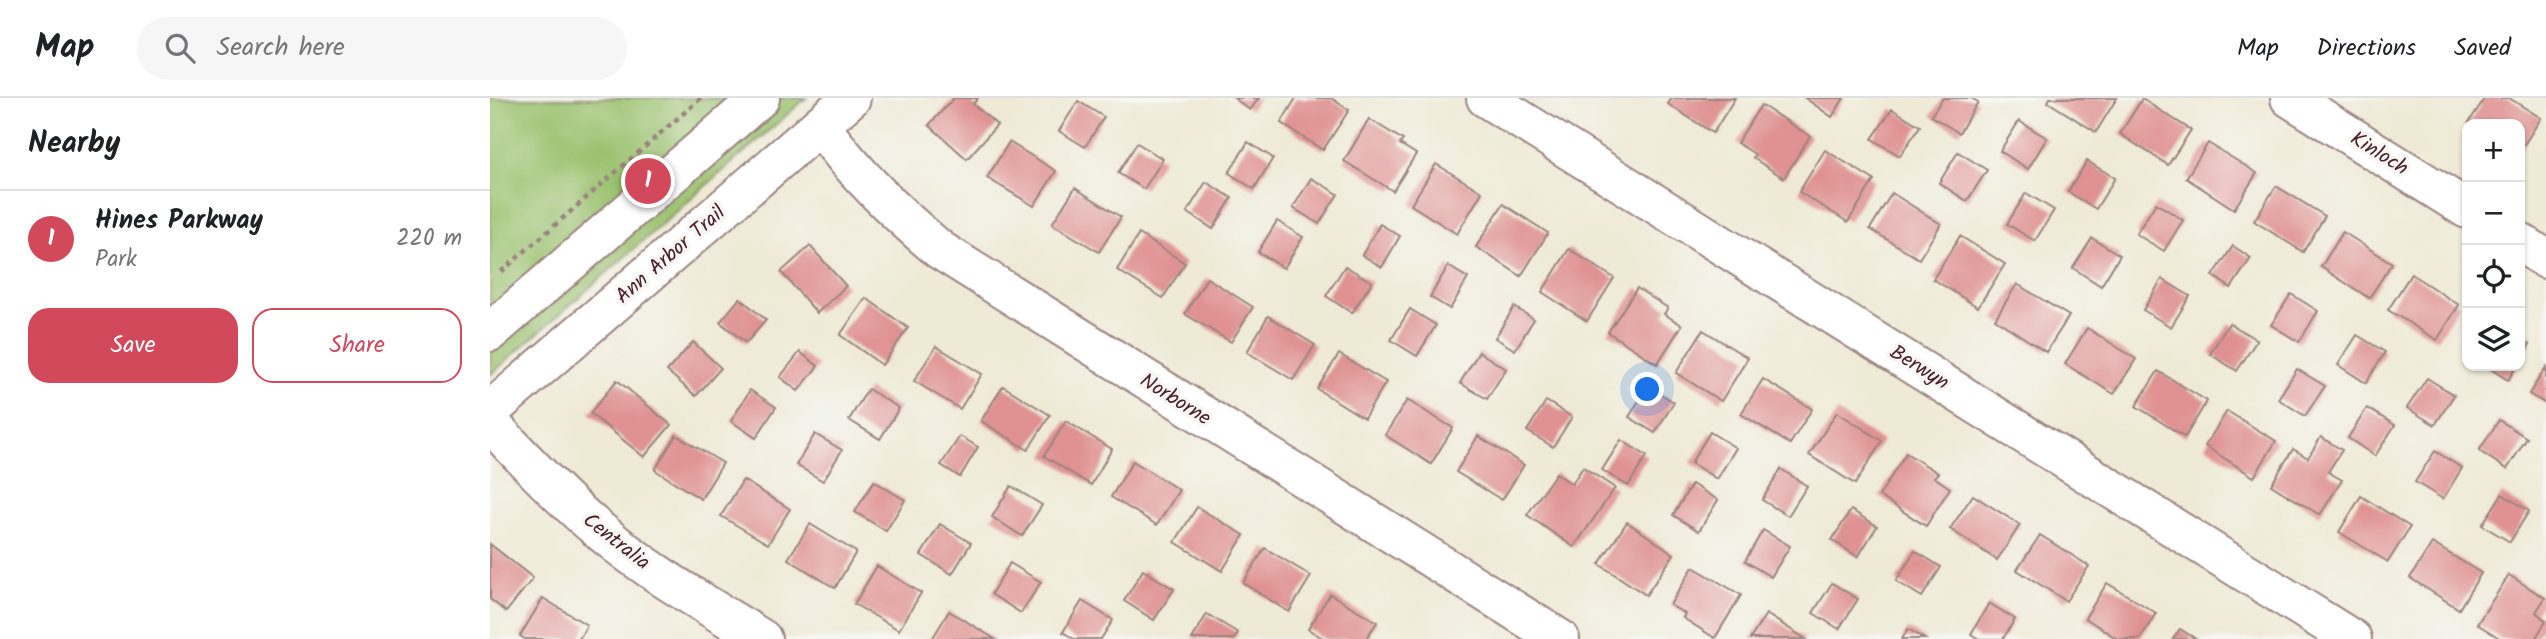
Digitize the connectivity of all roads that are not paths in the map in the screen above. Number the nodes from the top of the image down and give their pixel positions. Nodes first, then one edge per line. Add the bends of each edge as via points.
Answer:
1 (760, 98) edge
2 (851, 98) edge
3 (1486, 98) edge
4 (2290, 98) edge
5 (820, 125) junction
6 (2462, 206) edge
7 (2525, 245) edge
8 (2546, 259) edge
9 (490, 332) edge
10 (490, 411) edge
11 (490, 423) edge
12 (762, 639) edge
13 (1560, 639) edge
14 (2352, 639) edge

1 - 9 street
2 - 5 street, Ann Arbor Trail
3 - 14 street, Berwyn
4 - 6 street, Kinloch
5 - 10 street, Ann Arbor Trail
5 - 13 street, Norborne via 859,176 940,250
7 - 8 street
11 - 12 street, Centralia via 565,501 606,536

